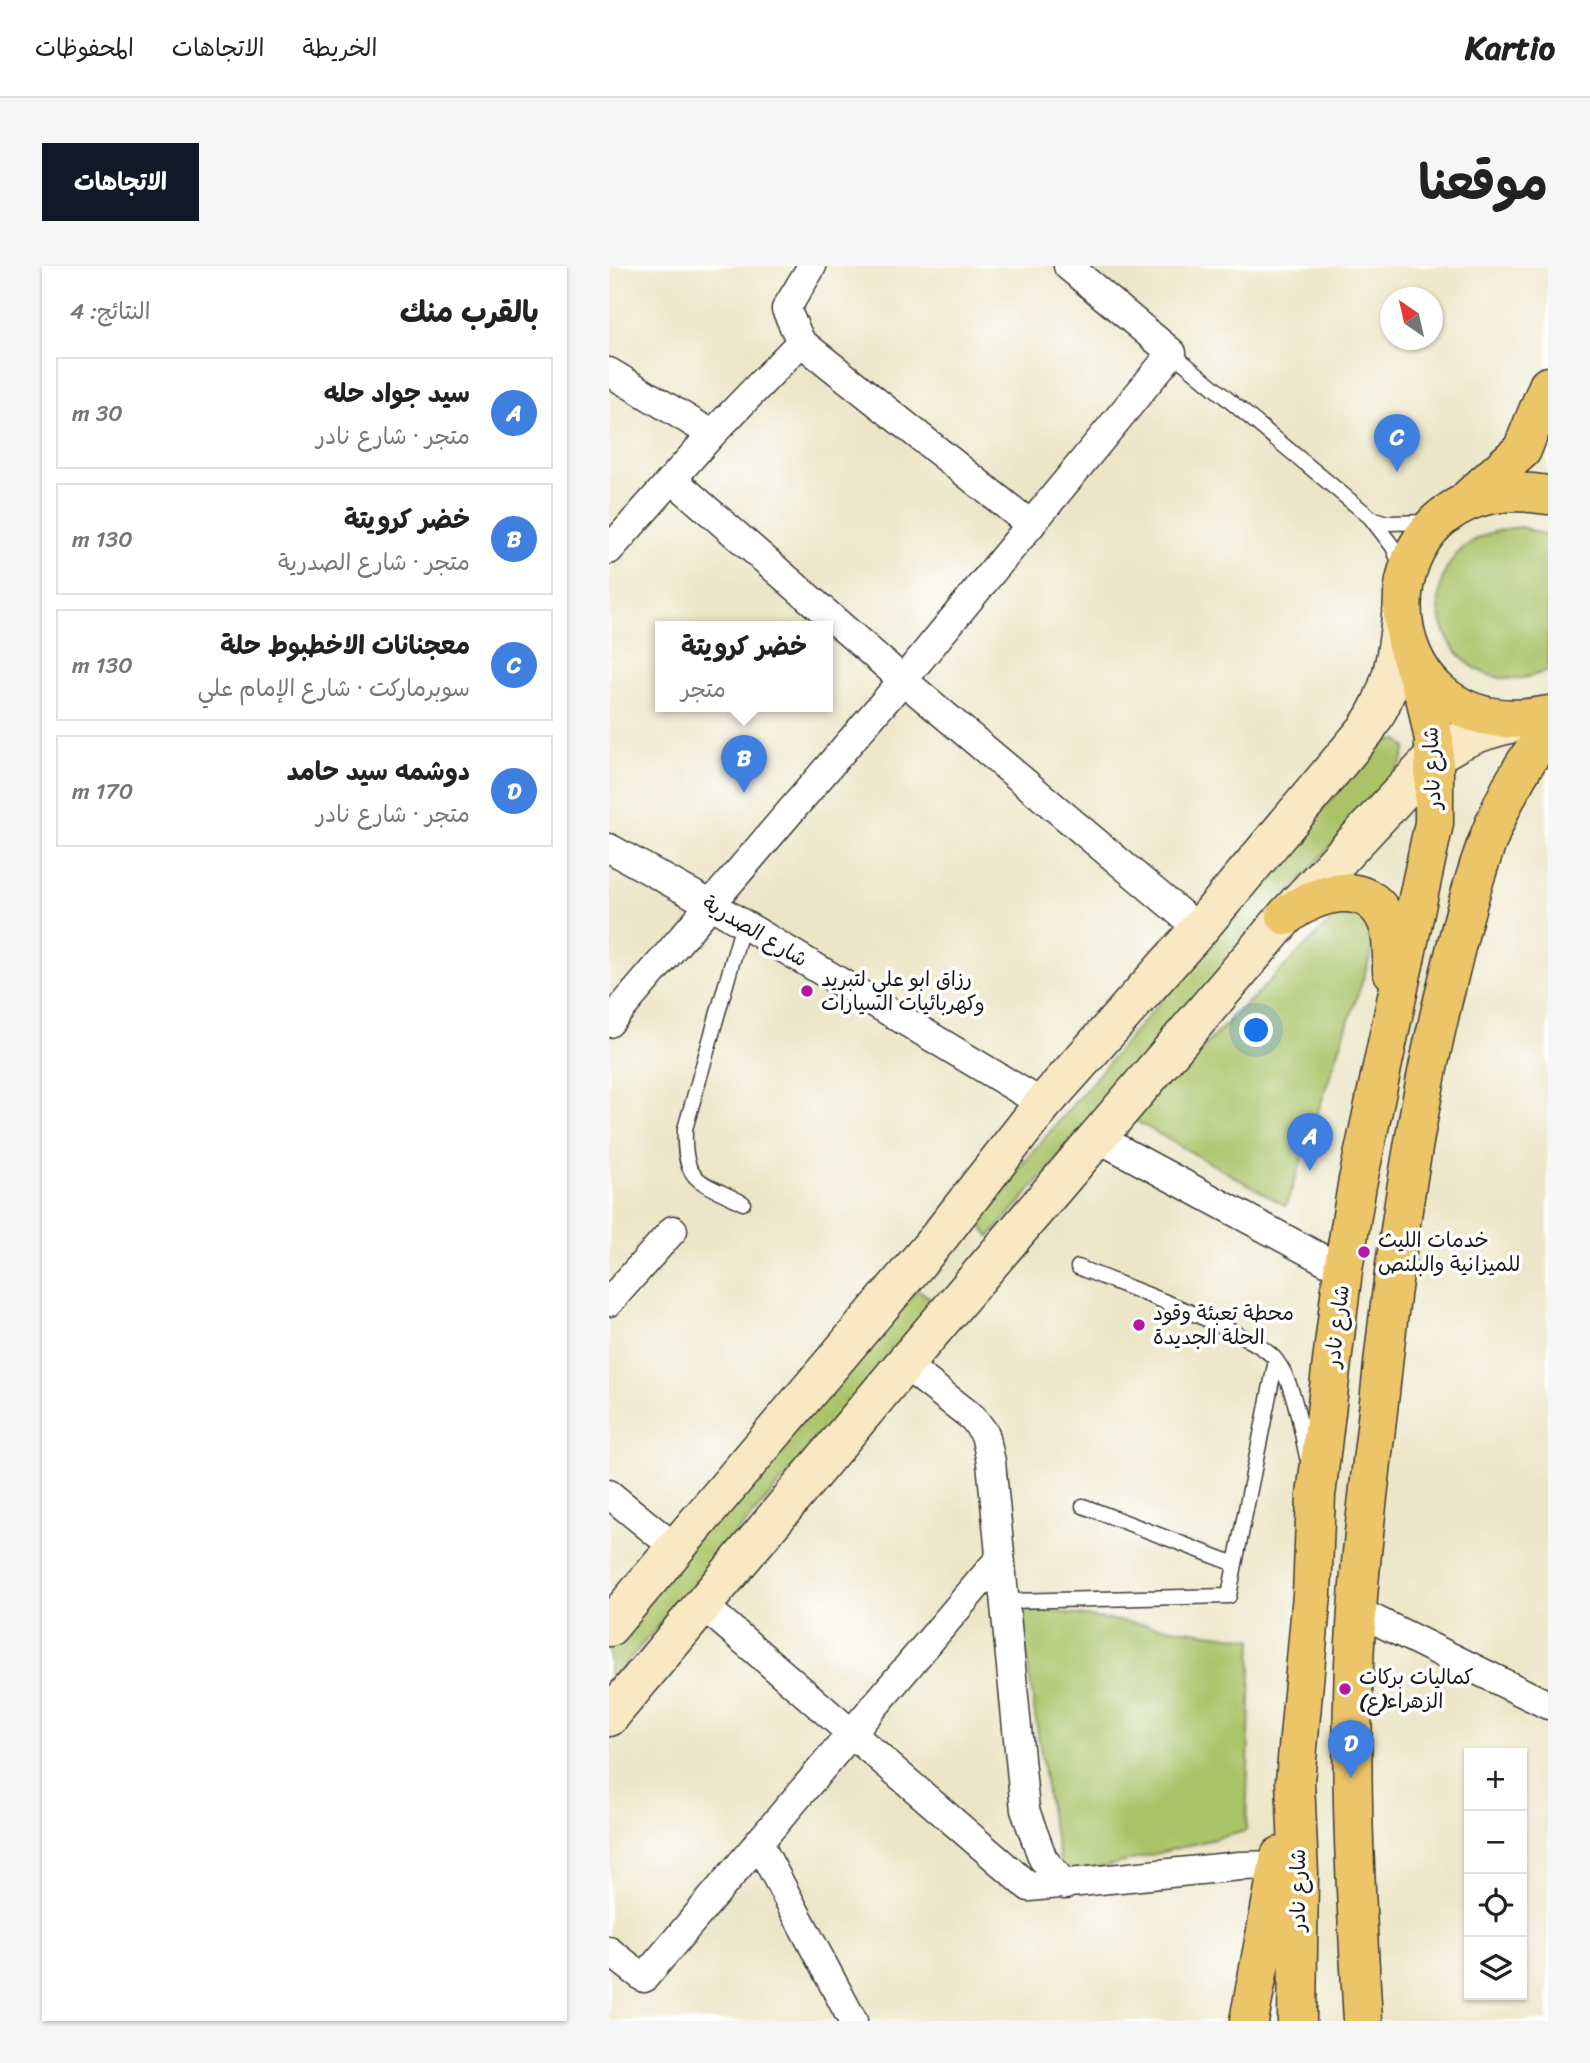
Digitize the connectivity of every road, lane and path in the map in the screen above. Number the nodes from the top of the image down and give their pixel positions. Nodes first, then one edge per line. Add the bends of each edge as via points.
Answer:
1 (813, 266) edge
2 (1068, 266) edge
3 (801, 342) junction
4 (1172, 353) junction
5 (609, 372) edge
6 (1548, 386) edge
7 (712, 434) junction
8 (672, 479) junction
9 (1539, 492) edge
10 (1454, 510) junction
11 (1370, 517) junction
12 (1031, 525) junction
13 (609, 550) edge
14 (1403, 612) junction
15 (903, 680) junction
16 (1540, 723) edge
17 (1435, 756) junction
18 (609, 848) edge
19 (710, 904) junction
20 (1286, 916) junction
21 (743, 923) junction
22 (1199, 929) junction
23 (609, 1023) edge
24 (1379, 1074) junction
25 (1043, 1104) junction
26 (1098, 1138) junction
27 (743, 1203) dead end
28 (956, 1216) junction
29 (673, 1230) dead end
30 (1005, 1249) junction
31 (1078, 1267) dead end
32 (1343, 1270) junction
33 (908, 1273) junction
34 (609, 1302) edge
35 (949, 1313) junction
36 (1276, 1360) junction
37 (904, 1364) junction
38 (609, 1494) edge
39 (1316, 1496) junction
40 (1083, 1506) dead end
41 (675, 1548) junction
42 (1000, 1558) junction
43 (1235, 1564) junction
44 (1005, 1601) junction
45 (704, 1606) junction
46 (1357, 1611) junction
47 (609, 1627) edge
48 (1548, 1705) edge
49 (609, 1717) edge
50 (850, 1733) junction
51 (758, 1842) junction
52 (1292, 1865) junction
53 (1065, 1885) junction
54 (609, 1951) edge
55 (853, 2021) edge
56 (1249, 2021) edge
57 (1297, 2021) edge
58 (1324, 2021) edge
59 (1363, 2021) edge

1 - 3 street via 786,309
2 - 4 street
3 - 7 street
3 - 12 street
4 - 11 lane
4 - 12 street
5 - 7 street
6 - 10 main road via 1522,450
7 - 8 street
8 - 13 street
8 - 15 street
9 - 10 main road via 1489,494
10 - 11 lane via 1431,522 1415,524
10 - 14 main road via 1433,526 1414,553
11 - 14 lane via 1401,563
12 - 15 street
14 - 16 main road via 1420,669 1439,692 1464,709 1493,719
14 - 17 main road, شارع نادر
14 - 22 street via 1398,654 1382,707
15 - 19 street
15 - 22 street
16 - 17 street via 1480,730
16 - 46 main road via 1490,838 1432,1043 1400,1208
17 - 20 street
17 - 24 main road, شارع نادر via 1434,823
18 - 19 street, شارع الصدرية
19 - 21 street, شارع الصدرية
19 - 23 street
20 - 24 main road via 1304,902 1339,892 1370,900 1387,922 1391,974
20 - 26 street
21 - 25 street, شارع الصدرية
21 - 27 lane via 685,1129 684,1157 694,1177
22 - 25 street
24 - 32 main road, شارع نادر
25 - 28 street
26 - 30 street
26 - 32 street
28 - 30 street via 973,1241
28 - 33 street
29 - 34 street
30 - 35 street
31 - 36 lane via 1237,1334
32 - 39 main road, شارع نادر
33 - 35 street via 937,1285
33 - 41 street
35 - 37 street
36 - 39 lane via 1290,1393
36 - 43 lane
37 - 42 street via 973,1418 985,1434
37 - 45 street
38 - 41 street
39 - 52 main road, شارع نادر
40 - 43 lane
41 - 47 street
42 - 44 street
42 - 50 street
43 - 44 lane via 1229,1596
44 - 53 street via 1025,1810 1043,1859
45 - 49 street
45 - 50 street
46 - 48 street
46 - 59 main road via 1352,1819
50 - 51 street
50 - 53 street via 1029,1887
51 - 54 street via 643,1978
51 - 55 street
52 - 53 street via 1240,1866
52 - 56 main road
52 - 57 main road, شارع نادر
52 - 58 main road

